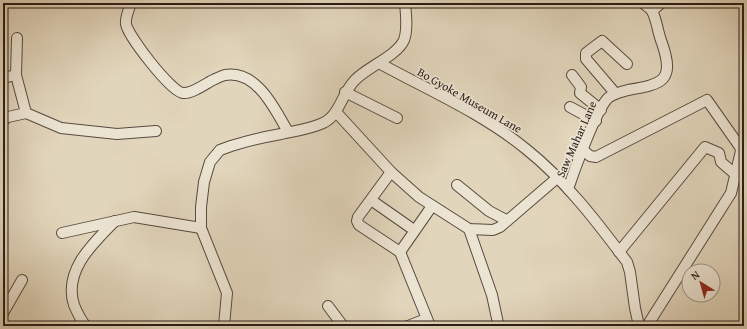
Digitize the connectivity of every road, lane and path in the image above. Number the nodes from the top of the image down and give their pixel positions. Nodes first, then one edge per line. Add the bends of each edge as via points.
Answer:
1 (131, 3) edge
2 (405, 3) edge
3 (643, 3) edge
4 (661, 3) edge
5 (652, 11) junction
6 (17, 38) dead end
7 (379, 63) junction
8 (627, 64) dead end
9 (16, 75) junction
10 (572, 75) dead end
11 (3, 78) edge
12 (345, 92) junction
13 (615, 93) junction
14 (570, 107) dead end
15 (601, 110) junction
16 (336, 112) junction
17 (26, 113) junction
18 (397, 118) dead end
19 (3, 120) edge
20 (596, 121) junction
21 (156, 131) dead end
22 (288, 132) junction
23 (583, 150) junction
24 (391, 172) junction
25 (735, 174) junction
26 (557, 178) junction
27 (457, 185) dead end
28 (568, 189) junction
29 (371, 200) junction
30 (432, 206) junction
31 (506, 220) junction
32 (115, 221) junction
33 (201, 228) junction
34 (469, 229) junction
35 (414, 230) junction
36 (62, 233) dead end
37 (400, 252) junction
38 (619, 252) junction
39 (22, 280) dead end
40 (328, 306) dead end
41 (3, 313) edge
42 (428, 323) edge
43 (86, 326) edge
44 (224, 326) edge
45 (343, 326) edge
46 (408, 326) edge
47 (496, 326) edge
48 (639, 326) edge
49 (647, 326) edge

1 - 22 street via 126,22 129,32 155,68 179,92 187,93 224,75 242,75 256,84
2 - 7 street via 404,40
3 - 5 street
4 - 5 street
5 - 13 street via 668,60 668,69 662,80 656,84
6 - 9 street
7 - 12 street via 364,71
7 - 26 street, Bo Gyoke Museum Lane via 496,128 526,148
8 - 13 street via 602,41 586,52 586,58
9 - 11 street
9 - 17 street
10 - 15 street via 580,85 580,92
12 - 16 street
12 - 18 street
13 - 15 street, Saw Mahar Lane via 608,98
14 - 20 street
15 - 20 street, Saw Mahar Lane
16 - 22 street via 323,123
16 - 24 street
17 - 19 street
17 - 21 street via 61,128 117,134
20 - 23 street, Saw Mahar Lane
22 - 33 street via 231,146 220,150 212,157 204,182
23 - 25 street via 590,156 596,156 707,100 740,147
23 - 28 street, Saw Mahar Lane
24 - 29 street
24 - 30 street
25 - 38 street via 721,162 719,153 705,148
25 - 49 street via 731,193
26 - 28 street, Bo Gyoke Museum Lane
26 - 31 street
27 - 31 street via 489,211
28 - 38 street, Bo Gyoke Museum Lane
29 - 35 street
29 - 37 street via 358,217 359,225
30 - 34 street
30 - 35 street
31 - 34 street via 493,230
32 - 33 street via 134,217
32 - 36 street
32 - 43 street via 95,241 72,278 71,294 76,310
33 - 44 street via 227,293
34 - 47 street via 492,295 498,323
35 - 37 street
37 - 42 street
38 - 48 street, Bo Gyoke Museum Lane via 627,262 630,272
39 - 41 street
40 - 45 street
42 - 46 street

